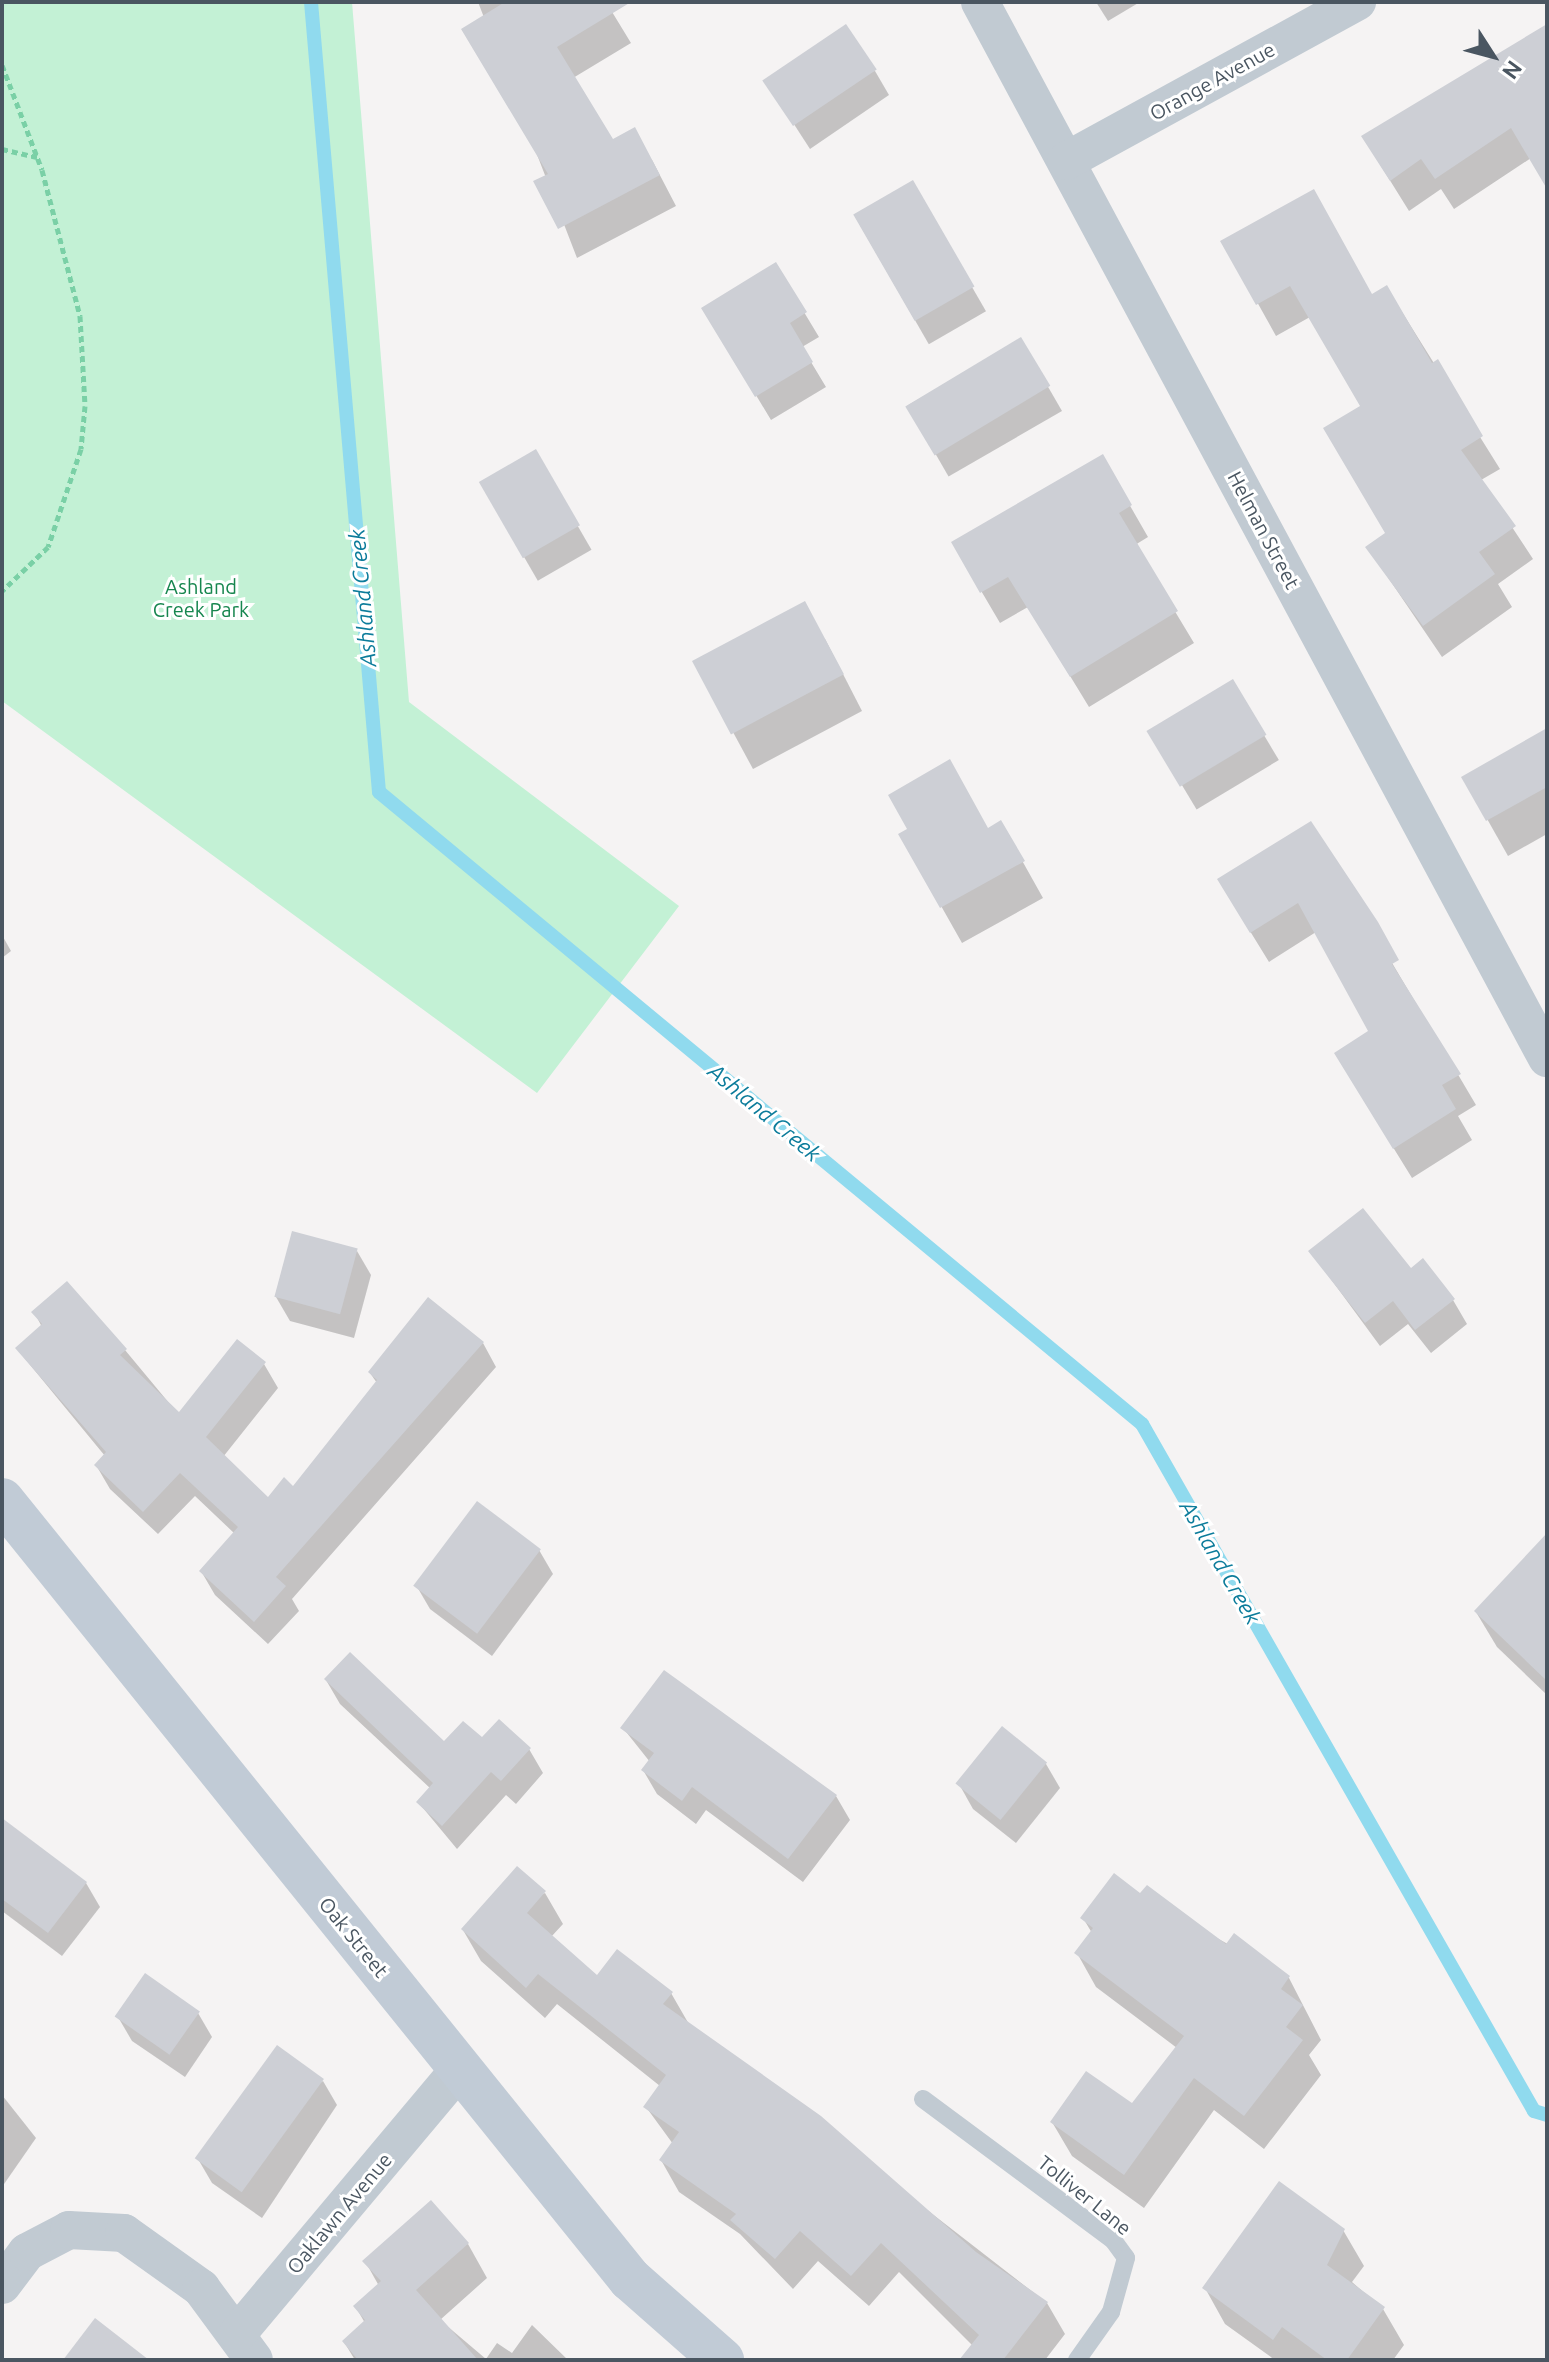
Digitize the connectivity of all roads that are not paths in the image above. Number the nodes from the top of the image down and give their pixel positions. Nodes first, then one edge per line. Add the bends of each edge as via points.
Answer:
1 (980, 2) edge
2 (1357, 2) edge
3 (1066, 161) junction
4 (1547, 1058) edge
5 (2, 1500) edge
6 (460, 2068) junction
7 (923, 2099) dead end
8 (2, 2285) edge
9 (246, 2346) edge
10 (722, 2360) edge
11 (1077, 2360) edge

1 - 3 street, Helman Street
2 - 3 street, Orange Avenue
3 - 4 street, Helman Street
5 - 6 street, Oak Street
6 - 9 street, Oaklawn Avenue
6 - 10 street, Oak Street via 630,2279
7 - 11 lane, Tolliver Lane via 1113,2240 1126,2258 1111,2312
8 - 9 street via 27,2252 69,2230 124,2233 201,2288

